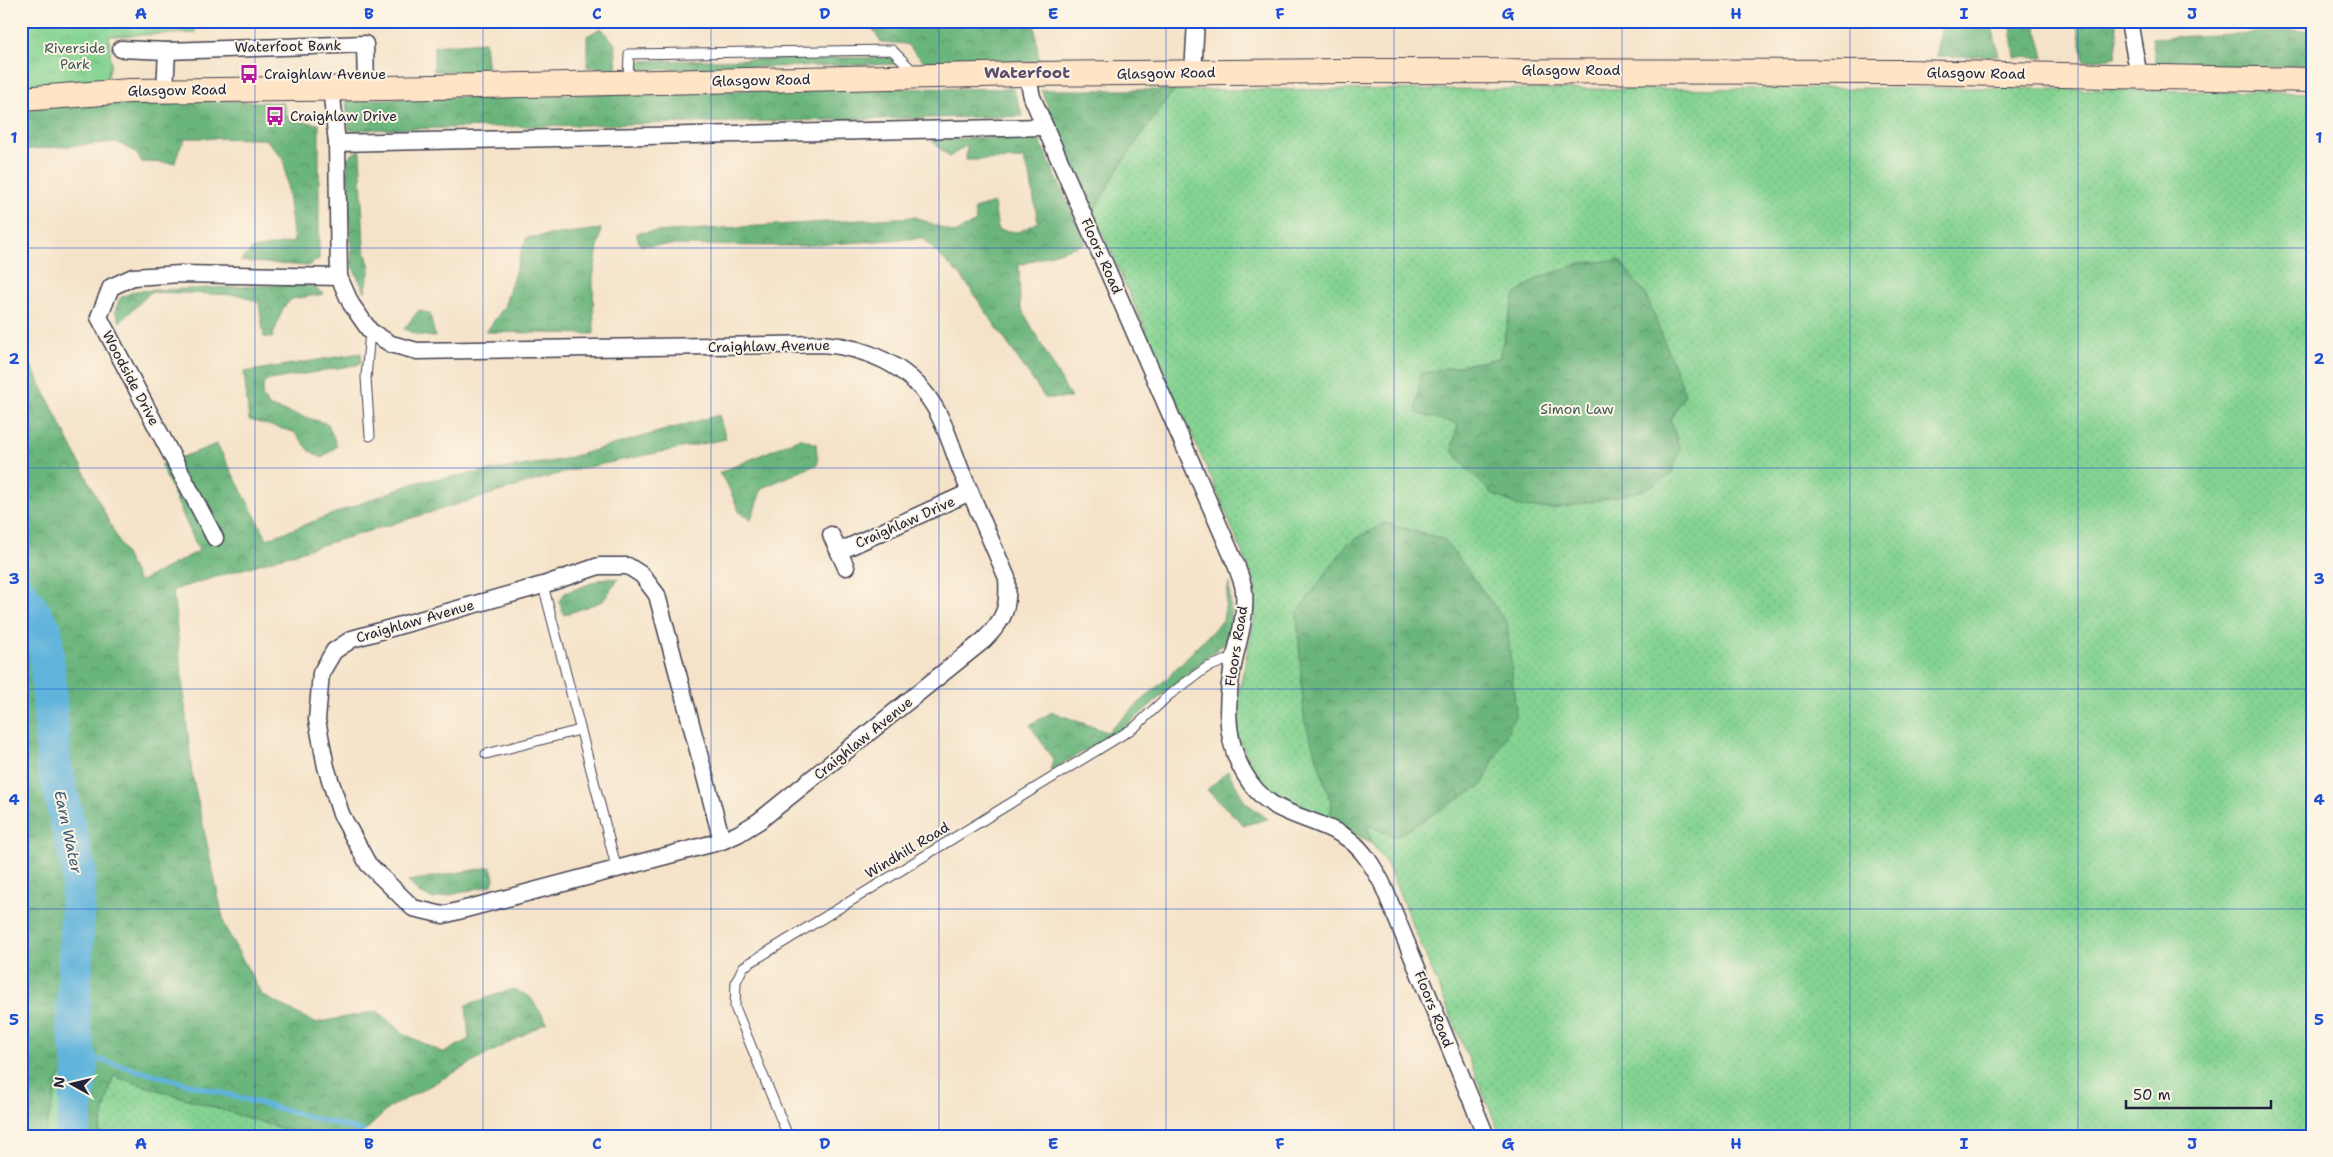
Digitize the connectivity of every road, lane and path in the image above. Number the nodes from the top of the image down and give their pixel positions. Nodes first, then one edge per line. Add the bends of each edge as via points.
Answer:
1 (1196, 21) edge
2 (2130, 21) edge
3 (121, 49) dead end
4 (167, 50) junction
5 (1193, 72) junction
6 (1028, 74) junction
7 (2139, 77) junction
8 (2312, 80) edge
9 (366, 87) junction
10 (332, 88) junction
11 (165, 90) junction
12 (21, 99) edge
13 (1045, 128) junction
14 (337, 144) junction
15 (339, 277) junction
16 (370, 331) junction
17 (370, 436) dead end
18 (970, 492) junction
19 (831, 535) dead end
20 (215, 538) dead end
21 (840, 551) junction
22 (846, 568) dead end
23 (543, 585) junction
24 (1234, 658) junction
25 (580, 730) junction
26 (486, 754) dead end
27 (722, 841) junction
28 (617, 870) junction
29 (788, 1136) edge
30 (1486, 1136) edge

1 - 5 street
2 - 7 street
3 - 4 street, Waterfoot Bank
4 - 9 street, Waterfoot Bank via 365,44
4 - 11 street
5 - 6 main road, Glasgow Road
5 - 7 main road, Glasgow Road via 1547,70
6 - 9 main road, Glasgow Road
6 - 13 street, Floors Road via 1032,97
7 - 8 main road, Glasgow Road
9 - 10 main road, Glasgow Road
10 - 11 main road, Glasgow Road
10 - 14 street, Craighlaw Avenue
11 - 12 main road, Glasgow Road
13 - 14 street
13 - 24 street, Floors Road via 1237,567 1244,591 1242,627
14 - 15 street, Craighlaw Avenue
15 - 16 street, Craighlaw Avenue via 351,304
15 - 20 street, Woodside Drive via 181,274 133,277 111,287 99,317
16 - 17 lane via 366,378
16 - 18 street, Craighlaw Avenue via 391,344 417,352 844,345 889,362 921,388 933,404
18 - 21 street, Craighlaw Drive
18 - 27 street, Craighlaw Avenue via 1007,578 1006,613 998,627 759,821
19 - 21 street, Craighlaw Drive
21 - 22 street, Craighlaw Drive
23 - 25 lane
23 - 27 street, Craighlaw Avenue via 599,566 628,566 647,582 656,595
23 - 28 street, Craighlaw Avenue via 352,639 334,651 322,673 318,720 326,767 340,814 368,864 413,908 443,916
24 - 29 lane, Windhill Road via 1206,668 1169,695 1135,728 744,967 736,982 735,1008
24 - 30 street, Floors Road via 1227,706 1229,739 1243,773 1272,806 1344,836 1366,856 1382,883
25 - 26 lane
25 - 28 lane
27 - 28 street, Craighlaw Avenue

